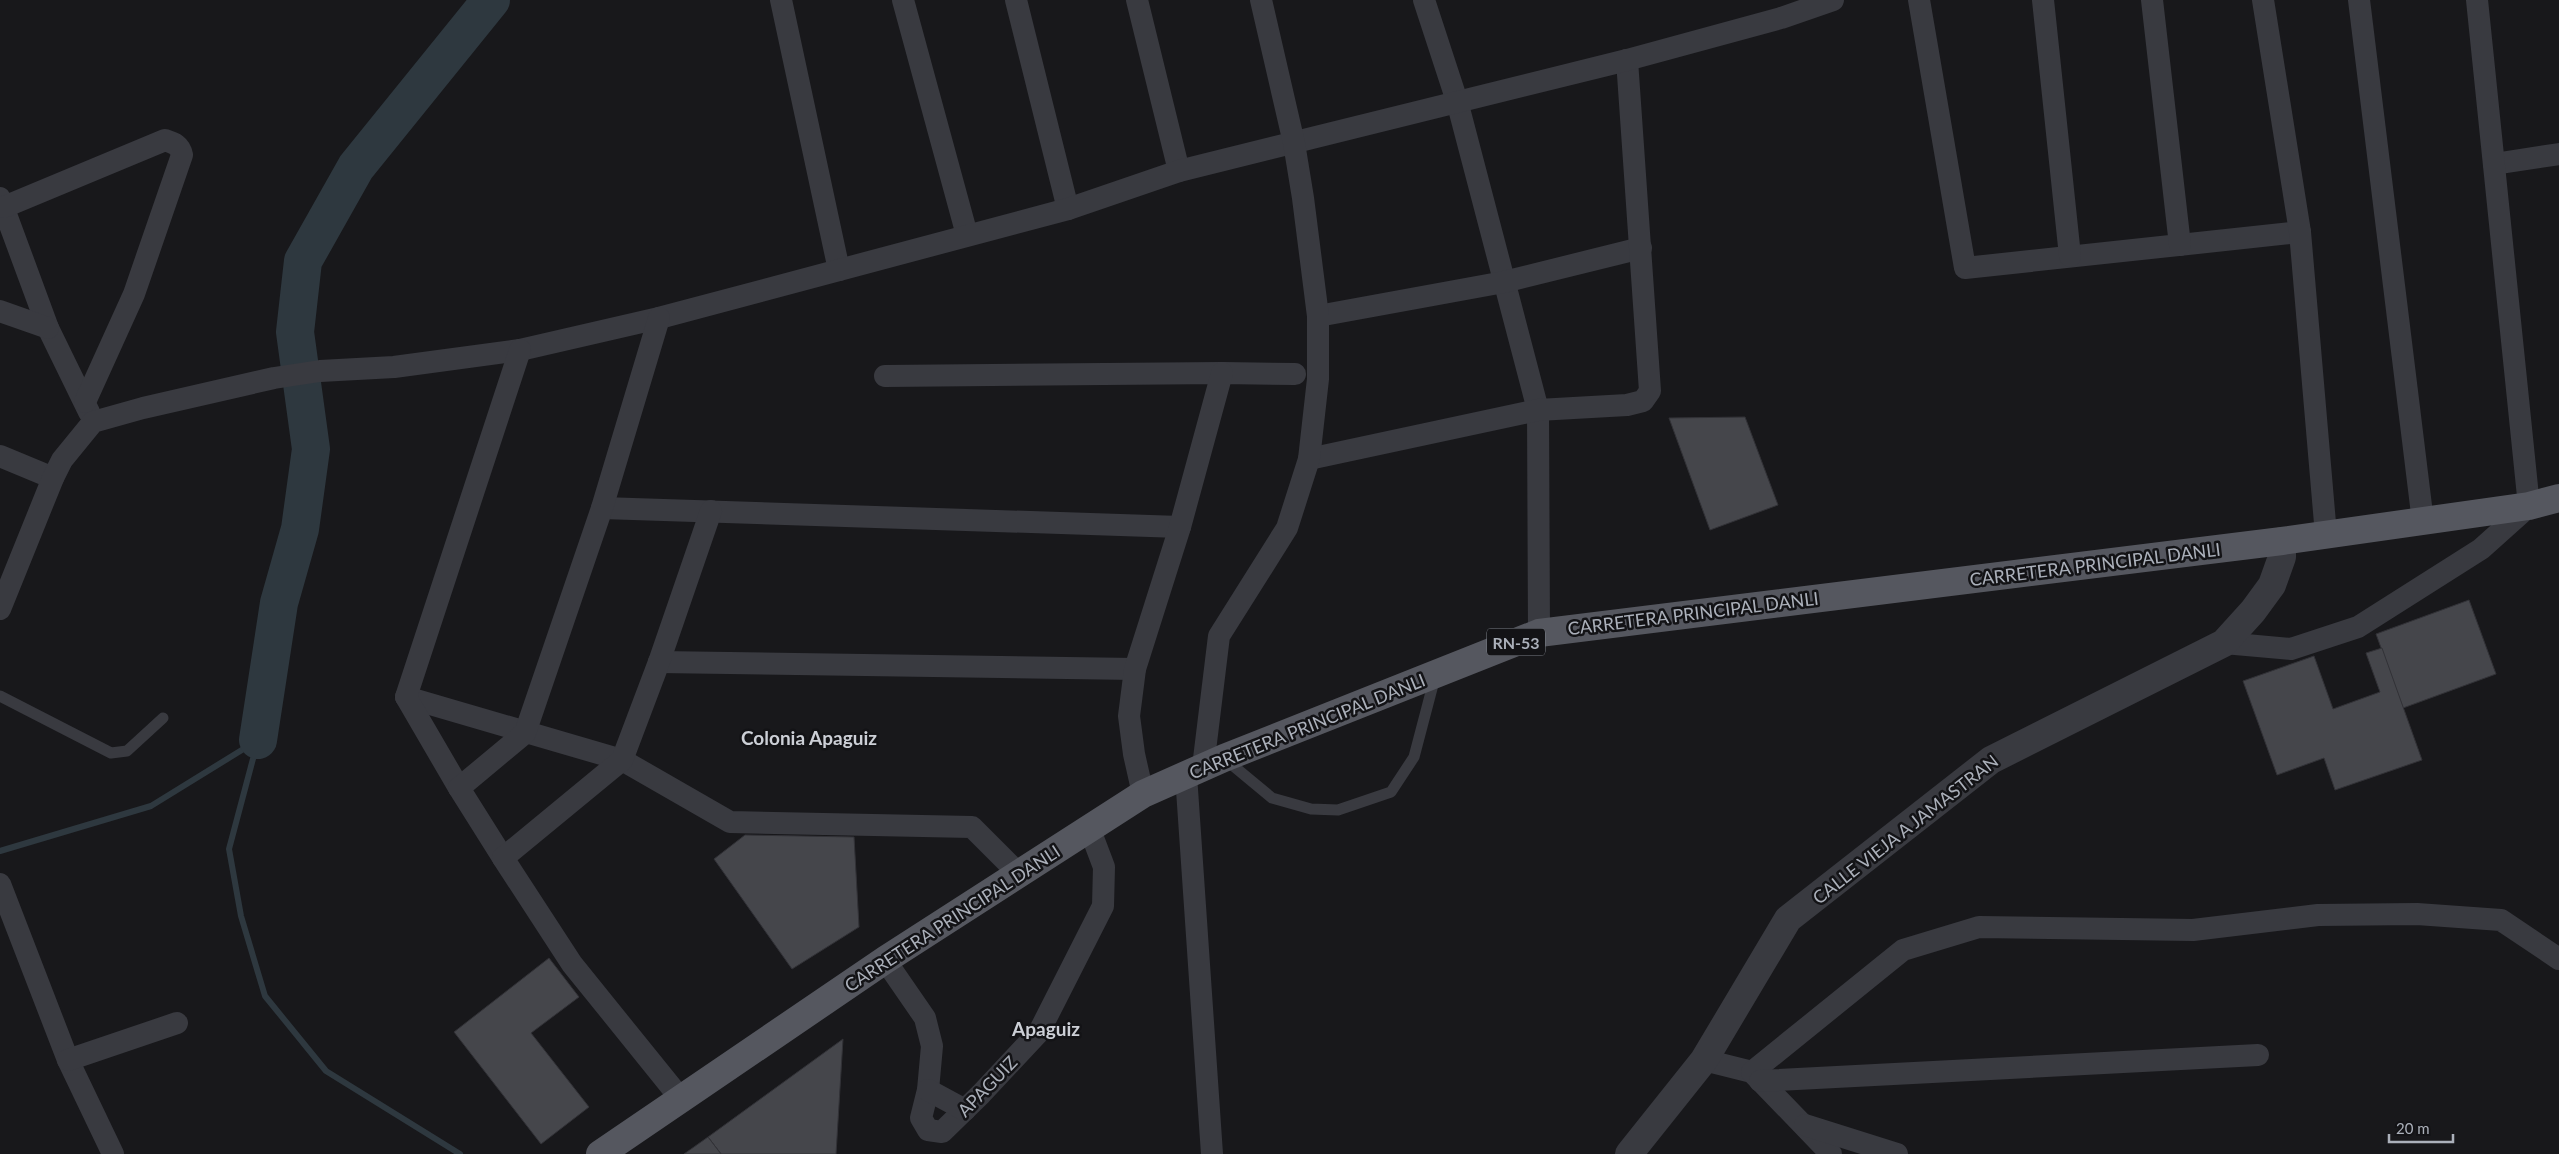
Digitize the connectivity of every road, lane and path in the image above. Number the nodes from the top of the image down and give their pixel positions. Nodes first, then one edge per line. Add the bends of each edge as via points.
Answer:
1 (781, 0) edge
2 (903, 0) edge
3 (1016, 0) edge
4 (1137, 0) edge
5 (1261, 0) edge
6 (1424, 0) edge
7 (1833, 0) edge
8 (1919, 0) edge
9 (2043, 0) edge
10 (2152, 0) edge
11 (2263, 0) edge
12 (2359, 0) edge
13 (2477, 0) edge
14 (1779, 9) edge
15 (1627, 60) junction
16 (1457, 101) junction
17 (1294, 143) junction
18 (2559, 154) edge
19 (2494, 164) junction
20 (1179, 171) junction
21 (2, 203) edge
22 (1068, 209) junction
23 (2300, 232) junction
24 (967, 235) junction
25 (2180, 245) junction
26 (1641, 248) junction
27 (2070, 256) junction
28 (838, 270) junction
29 (1504, 282) junction
30 (0, 311) edge
31 (1318, 316) junction
32 (659, 318) junction
33 (48, 328) junction
34 (520, 350) junction
35 (1222, 373) junction
36 (1295, 374) dead end
37 (885, 376) dead end
38 (1538, 410) junction
39 (89, 412) junction
40 (0, 456) edge
41 (1309, 459) junction
42 (53, 478) junction
43 (2559, 498) edge
44 (2529, 506) junction
45 (602, 508) junction
46 (710, 511) junction
47 (2424, 522) junction
48 (1180, 528) junction
49 (2326, 535) junction
50 (2282, 541) junction
51 (3, 595) edge
52 (1539, 633) junction
53 (2224, 643) junction
54 (659, 662) junction
55 (1135, 669) junction
56 (1436, 673) junction
57 (0, 696) edge
58 (406, 697) junction
59 (163, 718) dead end
60 (525, 733) junction
61 (622, 760) junction
62 (1204, 767) junction
63 (459, 788) junction
64 (1143, 794) junction
65 (1090, 830) junction
66 (503, 858) junction
67 (1019, 874) junction
68 (0, 884) edge
69 (885, 960) junction
70 (2559, 960) edge
71 (178, 1023) dead end
72 (2258, 1055) dead end
73 (68, 1060) junction
74 (1704, 1060) junction
75 (1756, 1077) junction
76 (928, 1090) junction
77 (681, 1099) junction
78 (965, 1110) junction
79 (1802, 1124) junction
80 (113, 1154) edge
81 (600, 1154) edge
82 (1212, 1154) edge
83 (1629, 1154) edge
84 (1832, 1154) edge
85 (1897, 1154) edge

1 - 28 street
2 - 24 street
3 - 22 street
4 - 20 street
5 - 17 street
6 - 16 street
7 - 14 street
8 - 27 street via 1965,268
9 - 27 street
10 - 25 street
11 - 23 street
12 - 47 street
13 - 19 street
14 - 15 street
15 - 16 street
15 - 26 street
16 - 17 street
16 - 29 street
17 - 20 street
17 - 31 street
18 - 19 street
19 - 44 street
20 - 22 street
21 - 33 street
21 - 39 street via 165,140 177,144 181,150 182,155 134,294
22 - 24 street
23 - 25 street
23 - 49 street
24 - 28 street
25 - 27 street
26 - 29 street
26 - 38 street via 1650,391 1643,401 1627,405
28 - 32 street
29 - 31 street
29 - 38 street
30 - 33 street
31 - 41 street via 1318,378
32 - 34 street
32 - 45 street
33 - 39 street
34 - 39 street via 394,367 320,371
34 - 58 street
35 - 36 street
35 - 37 street
35 - 48 street
38 - 41 street
38 - 52 street
39 - 42 street
40 - 42 street
41 - 62 street via 1287,528 1219,636
42 - 51 street
43 - 44 main road, CARRETERA PRINCIPAL DANLI / RN-53
44 - 47 main road, CARRETERA PRINCIPAL DANLI / RN-53
44 - 53 street via 2481,549 2358,626 2291,649
45 - 46 street
45 - 60 street
46 - 48 street
46 - 54 street
47 - 49 main road, CARRETERA PRINCIPAL DANLI / RN-53
48 - 55 street
49 - 50 main road, CARRETERA PRINCIPAL DANLI / RN-53
50 - 52 main road, CARRETERA PRINCIPAL DANLI / RN-53
50 - 53 street, CALLE VIEJA A JAMASTRAN via 2280,564 2272,585
52 - 56 main road, CARRETERA PRINCIPAL DANLI / RN-53
53 - 74 street, CALLE VIEJA A JAMASTRAN via 1991,760 1788,919
54 - 55 street
54 - 61 street
55 - 64 street via 1129,716
56 - 62 main road, CARRETERA PRINCIPAL DANLI / RN-53
56 - 62 lane via 1414,756 1391,792 1338,810 1312,809 1272,798
57 - 59 lane via 111,753 127,751
58 - 60 street
58 - 63 street
60 - 61 street
60 - 63 street
61 - 66 street
61 - 67 street via 730,822 972,827
62 - 64 main road, CARRETERA PRINCIPAL DANLI / RN-53
62 - 82 street
63 - 66 street
64 - 65 main road, CARRETERA PRINCIPAL DANLI / RN-53
65 - 67 main road, CARRETERA PRINCIPAL DANLI / RN-53
65 - 78 street, APAGUIZ via 1104,867 1103,906 1039,1032
66 - 77 street via 572,964
67 - 69 main road, CARRETERA PRINCIPAL DANLI / RN-53
68 - 73 street
69 - 76 street, APAGUIZ via 925,1018 932,1046
69 - 77 main road, CARRETERA PRINCIPAL DANLI / RN-53
70 - 75 street via 2501,920 2417,914 2318,915 2193,930 1979,926 1903,950
71 - 73 street
72 - 75 street
73 - 80 street
74 - 75 street
74 - 83 street, CALLE VIEJA A JAMASTRAN
75 - 79 street
76 - 78 street
76 - 78 street, APAGUIZ via 921,1118 928,1130 942,1132
77 - 81 main road, CARRETERA PRINCIPAL DANLI / RN-53
79 - 84 street
79 - 85 street

